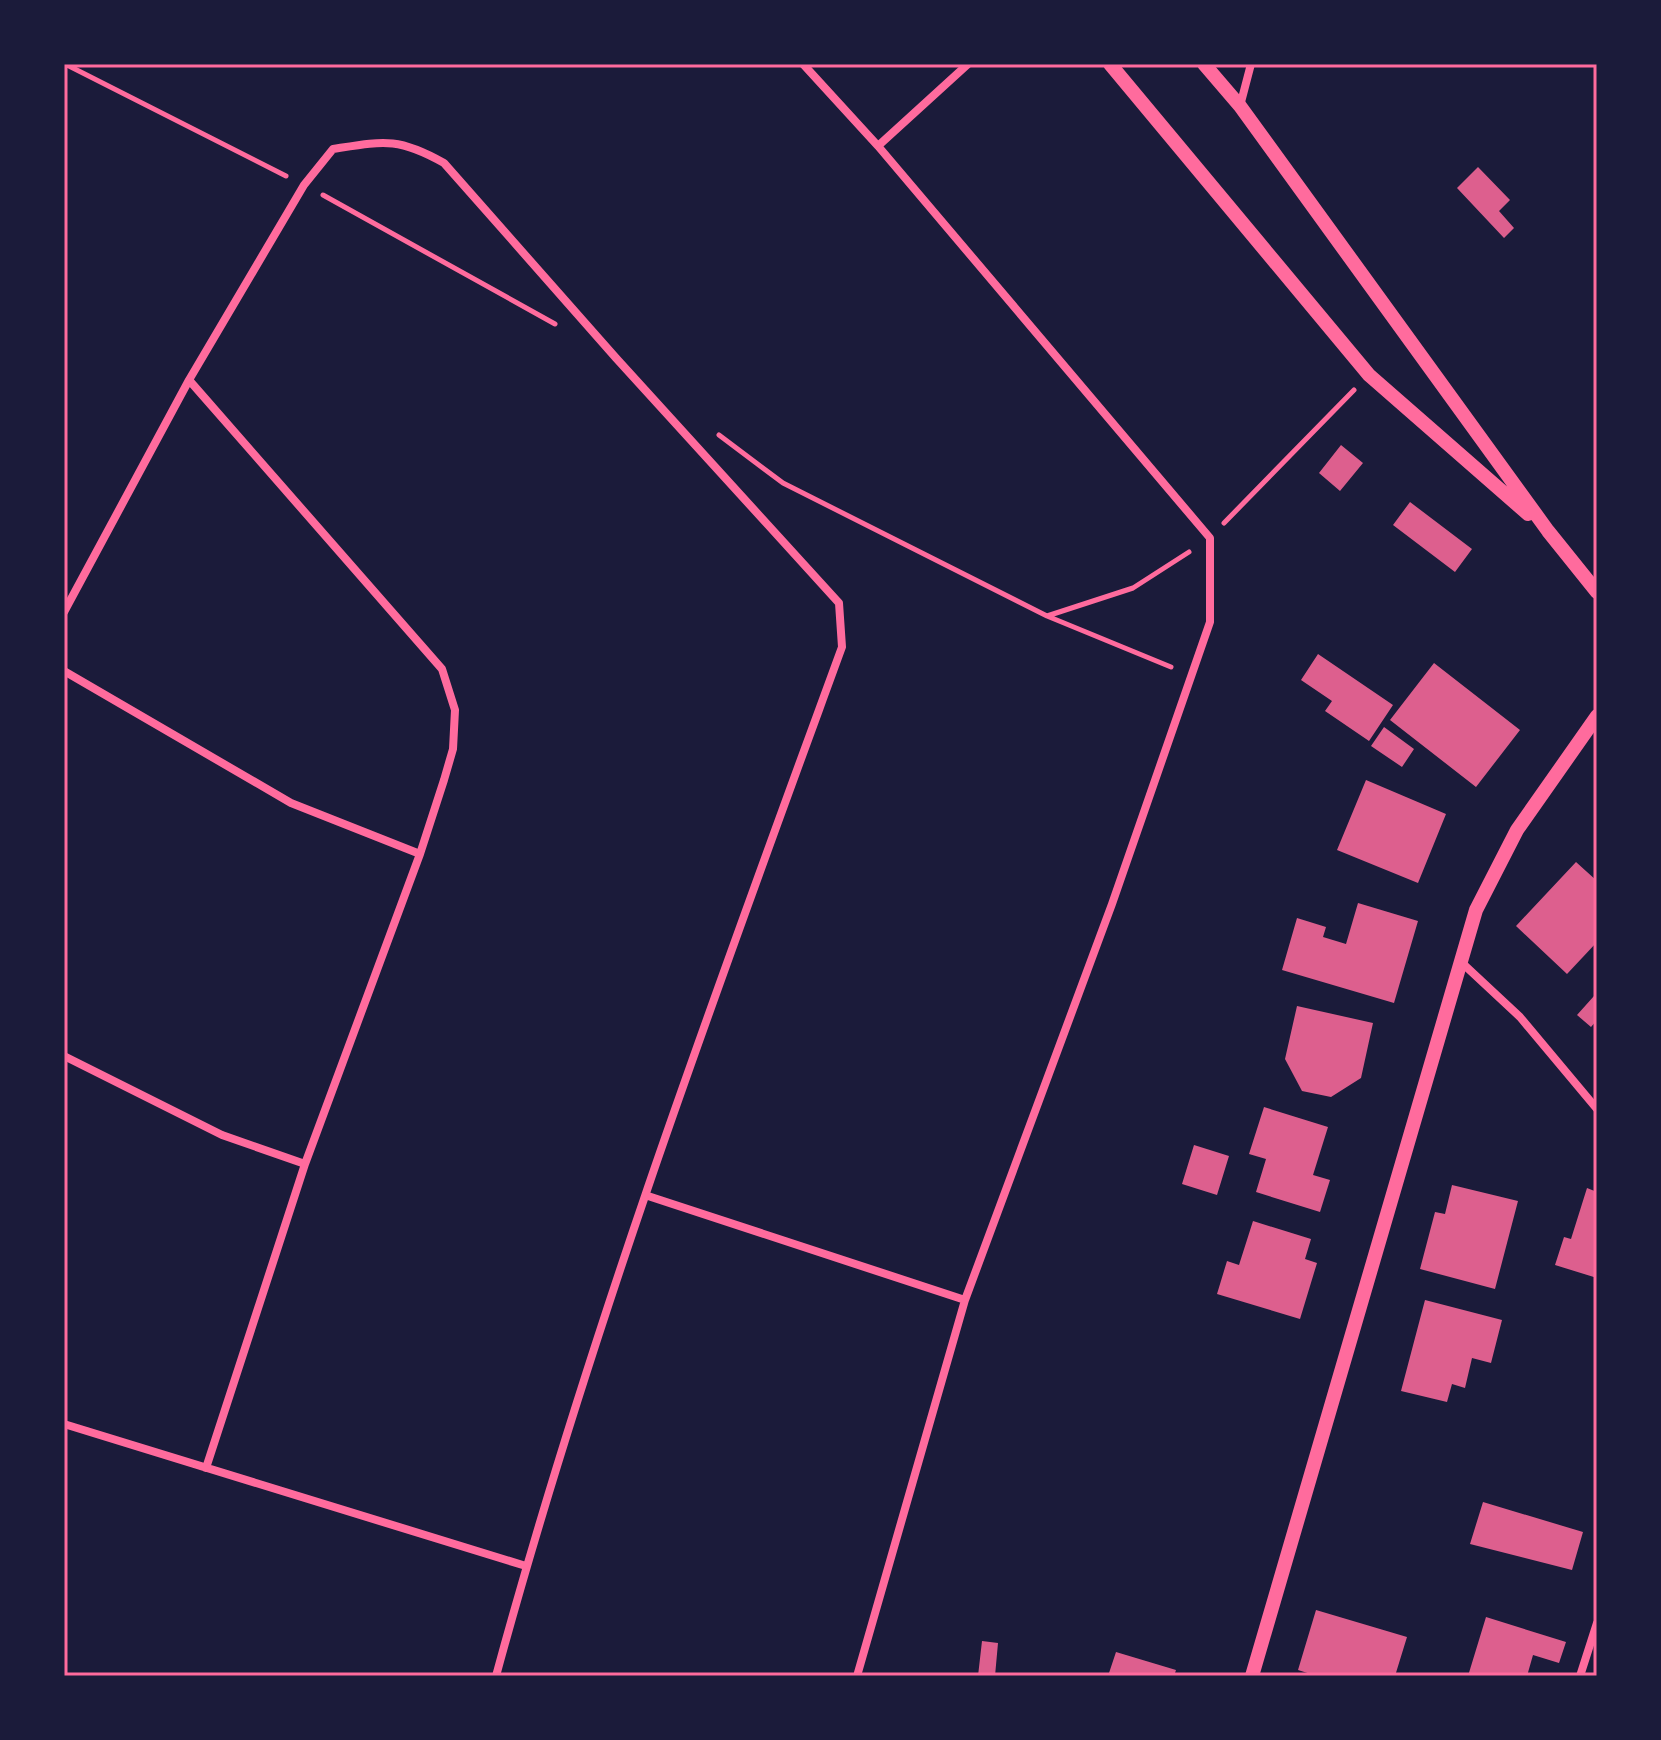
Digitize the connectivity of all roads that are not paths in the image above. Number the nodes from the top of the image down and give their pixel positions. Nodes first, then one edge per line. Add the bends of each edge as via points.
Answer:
1 (803, 64) edge
2 (968, 64) edge
3 (1110, 64) edge
4 (1204, 64) edge
5 (1251, 64) edge
6 (1240, 106) junction
7 (878, 146) junction
8 (189, 380) junction
9 (1548, 531) junction
10 (1597, 592) edge
11 (64, 612) edge
12 (64, 671) edge
13 (1597, 716) edge
14 (420, 854) junction
15 (1460, 961) junction
16 (64, 1056) edge
17 (1597, 1109) edge
18 (305, 1164) junction
19 (648, 1196) junction
20 (965, 1300) junction
21 (64, 1424) edge
22 (206, 1468) junction
23 (526, 1566) junction
24 (1597, 1623) edge
25 (496, 1676) edge
26 (857, 1676) edge
27 (1252, 1676) edge
28 (1580, 1676) edge

1 - 7 street
2 - 7 street
3 - 9 street via 1369,375
4 - 6 street
5 - 6 street
6 - 9 street
7 - 20 street via 1210,538 1210,622
8 - 11 street
8 - 14 street via 442,669 455,710 453,749
8 - 19 street via 304,185 333,149 378,142 412,145 444,163 839,603 842,647
9 - 10 street
12 - 14 street via 291,803
13 - 15 street via 1517,830 1476,910
14 - 18 street
15 - 17 street via 1520,1017
15 - 27 street
16 - 18 street via 222,1135
18 - 22 street
19 - 20 street
19 - 23 street
20 - 26 street
21 - 22 street
22 - 23 street
23 - 25 street
24 - 28 street

